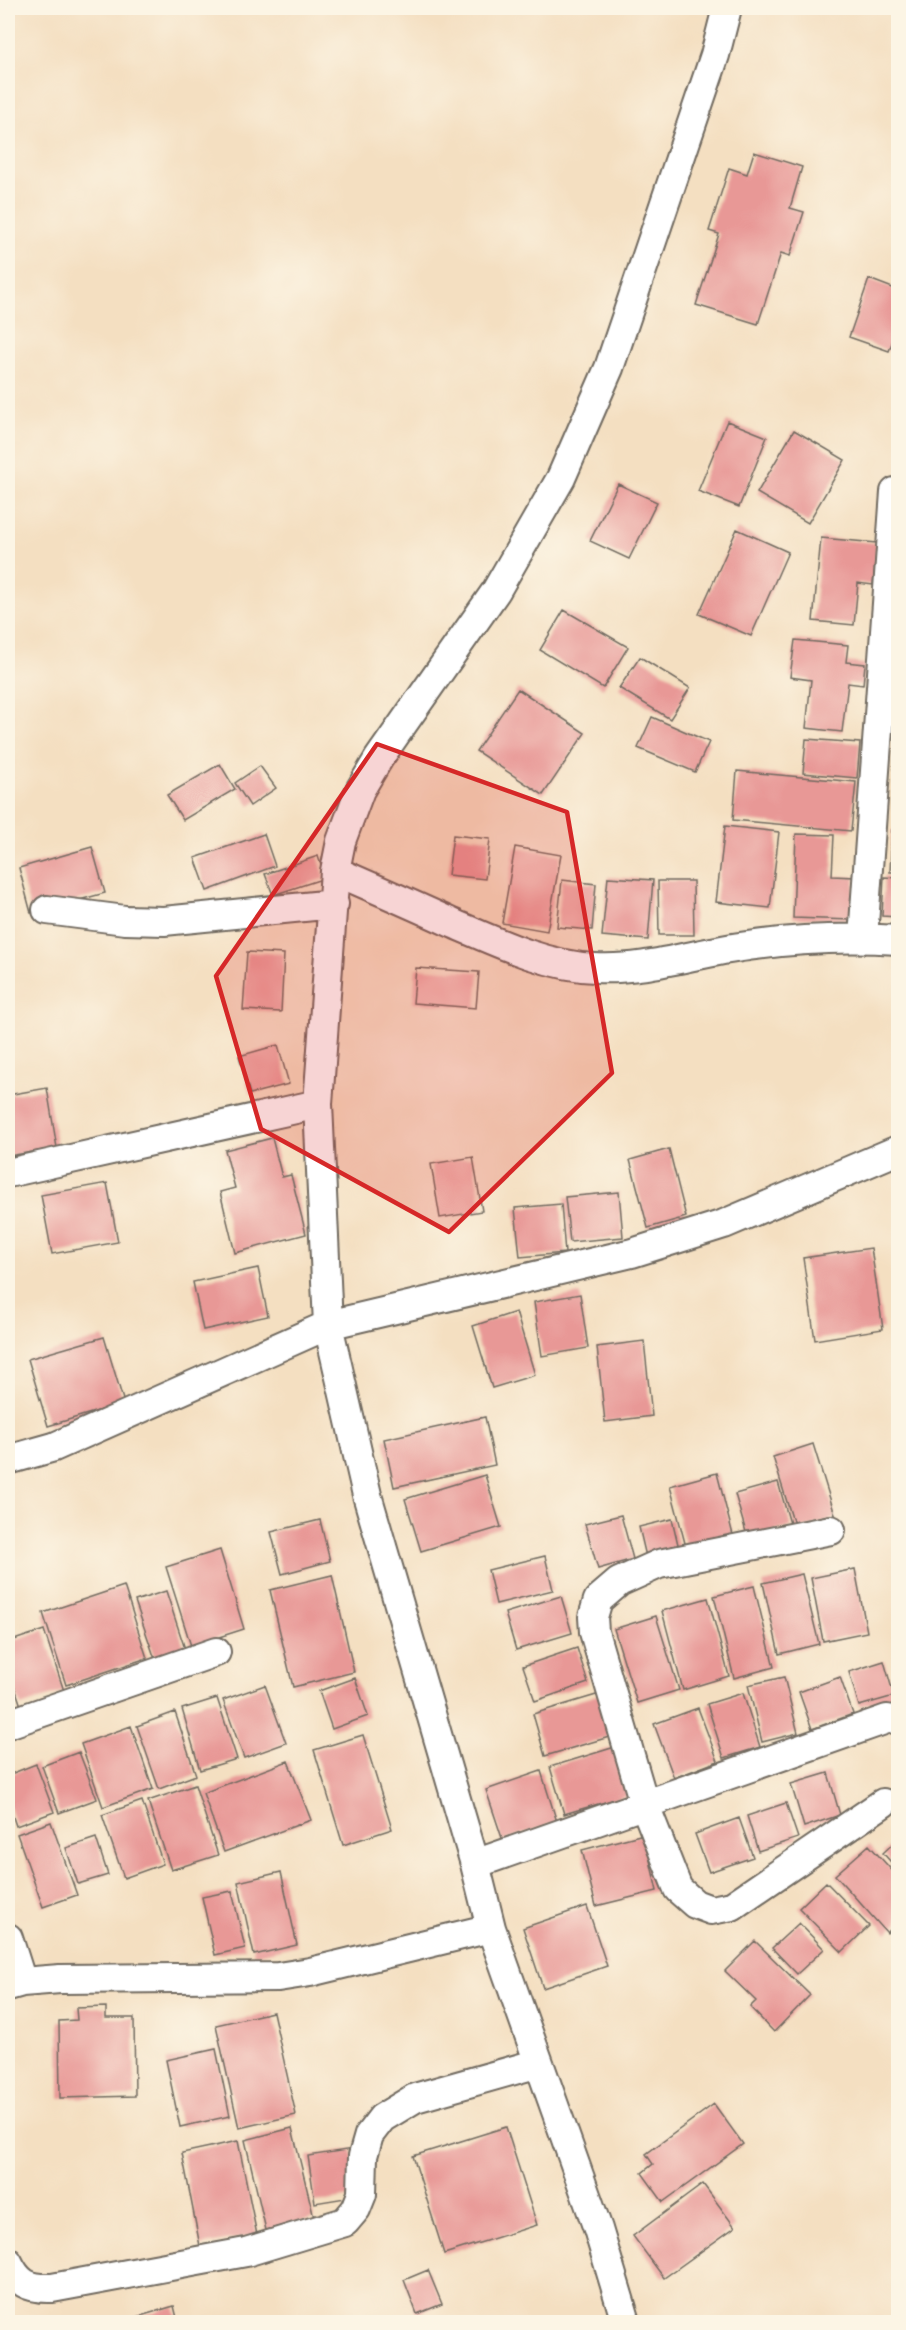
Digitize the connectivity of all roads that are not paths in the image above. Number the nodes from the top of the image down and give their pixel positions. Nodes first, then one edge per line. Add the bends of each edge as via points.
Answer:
1 (727, 8) edge
2 (895, 492) dead end
3 (335, 871) junction
4 (334, 904) junction
5 (47, 910) dead end
6 (863, 938) junction
7 (898, 940) edge
8 (318, 1104) junction
9 (898, 1150) edge
10 (8, 1173) edge
11 (328, 1325) junction
12 (8, 1460) edge
13 (831, 1530) dead end
14 (216, 1652) dead end
15 (887, 1719) dead end
16 (8, 1724) edge
17 (644, 1803) junction
18 (883, 1803) dead end
19 (475, 1864) junction
20 (491, 1928) junction
21 (8, 1938) edge
22 (15, 1984) edge
23 (539, 2063) junction
24 (8, 2262) edge
25 (626, 2322) edge

1 - 3 street via 715,55 609,368 561,478 496,591 360,790 340,842
2 - 6 street
3 - 4 street
3 - 6 street via 491,940 561,963 592,968 669,962 748,946
4 - 5 street via 164,921
4 - 8 street
6 - 7 street
8 - 10 street
8 - 11 street
9 - 11 street via 724,1224 632,1253
11 - 12 street via 54,1447
11 - 19 street via 367,1495
13 - 17 street via 659,1564 619,1582 598,1600 594,1632
14 - 16 street
15 - 17 street
17 - 18 street via 678,1889 695,1904 711,1911 732,1906
17 - 19 street
19 - 20 street
20 - 22 street via 278,1977 60,1979
20 - 23 street
21 - 22 street
23 - 24 street via 415,2098 382,2118 369,2135 363,2156 362,2194 345,2222 246,2252 52,2288 36,2288 21,2282
23 - 25 street via 598,2229

